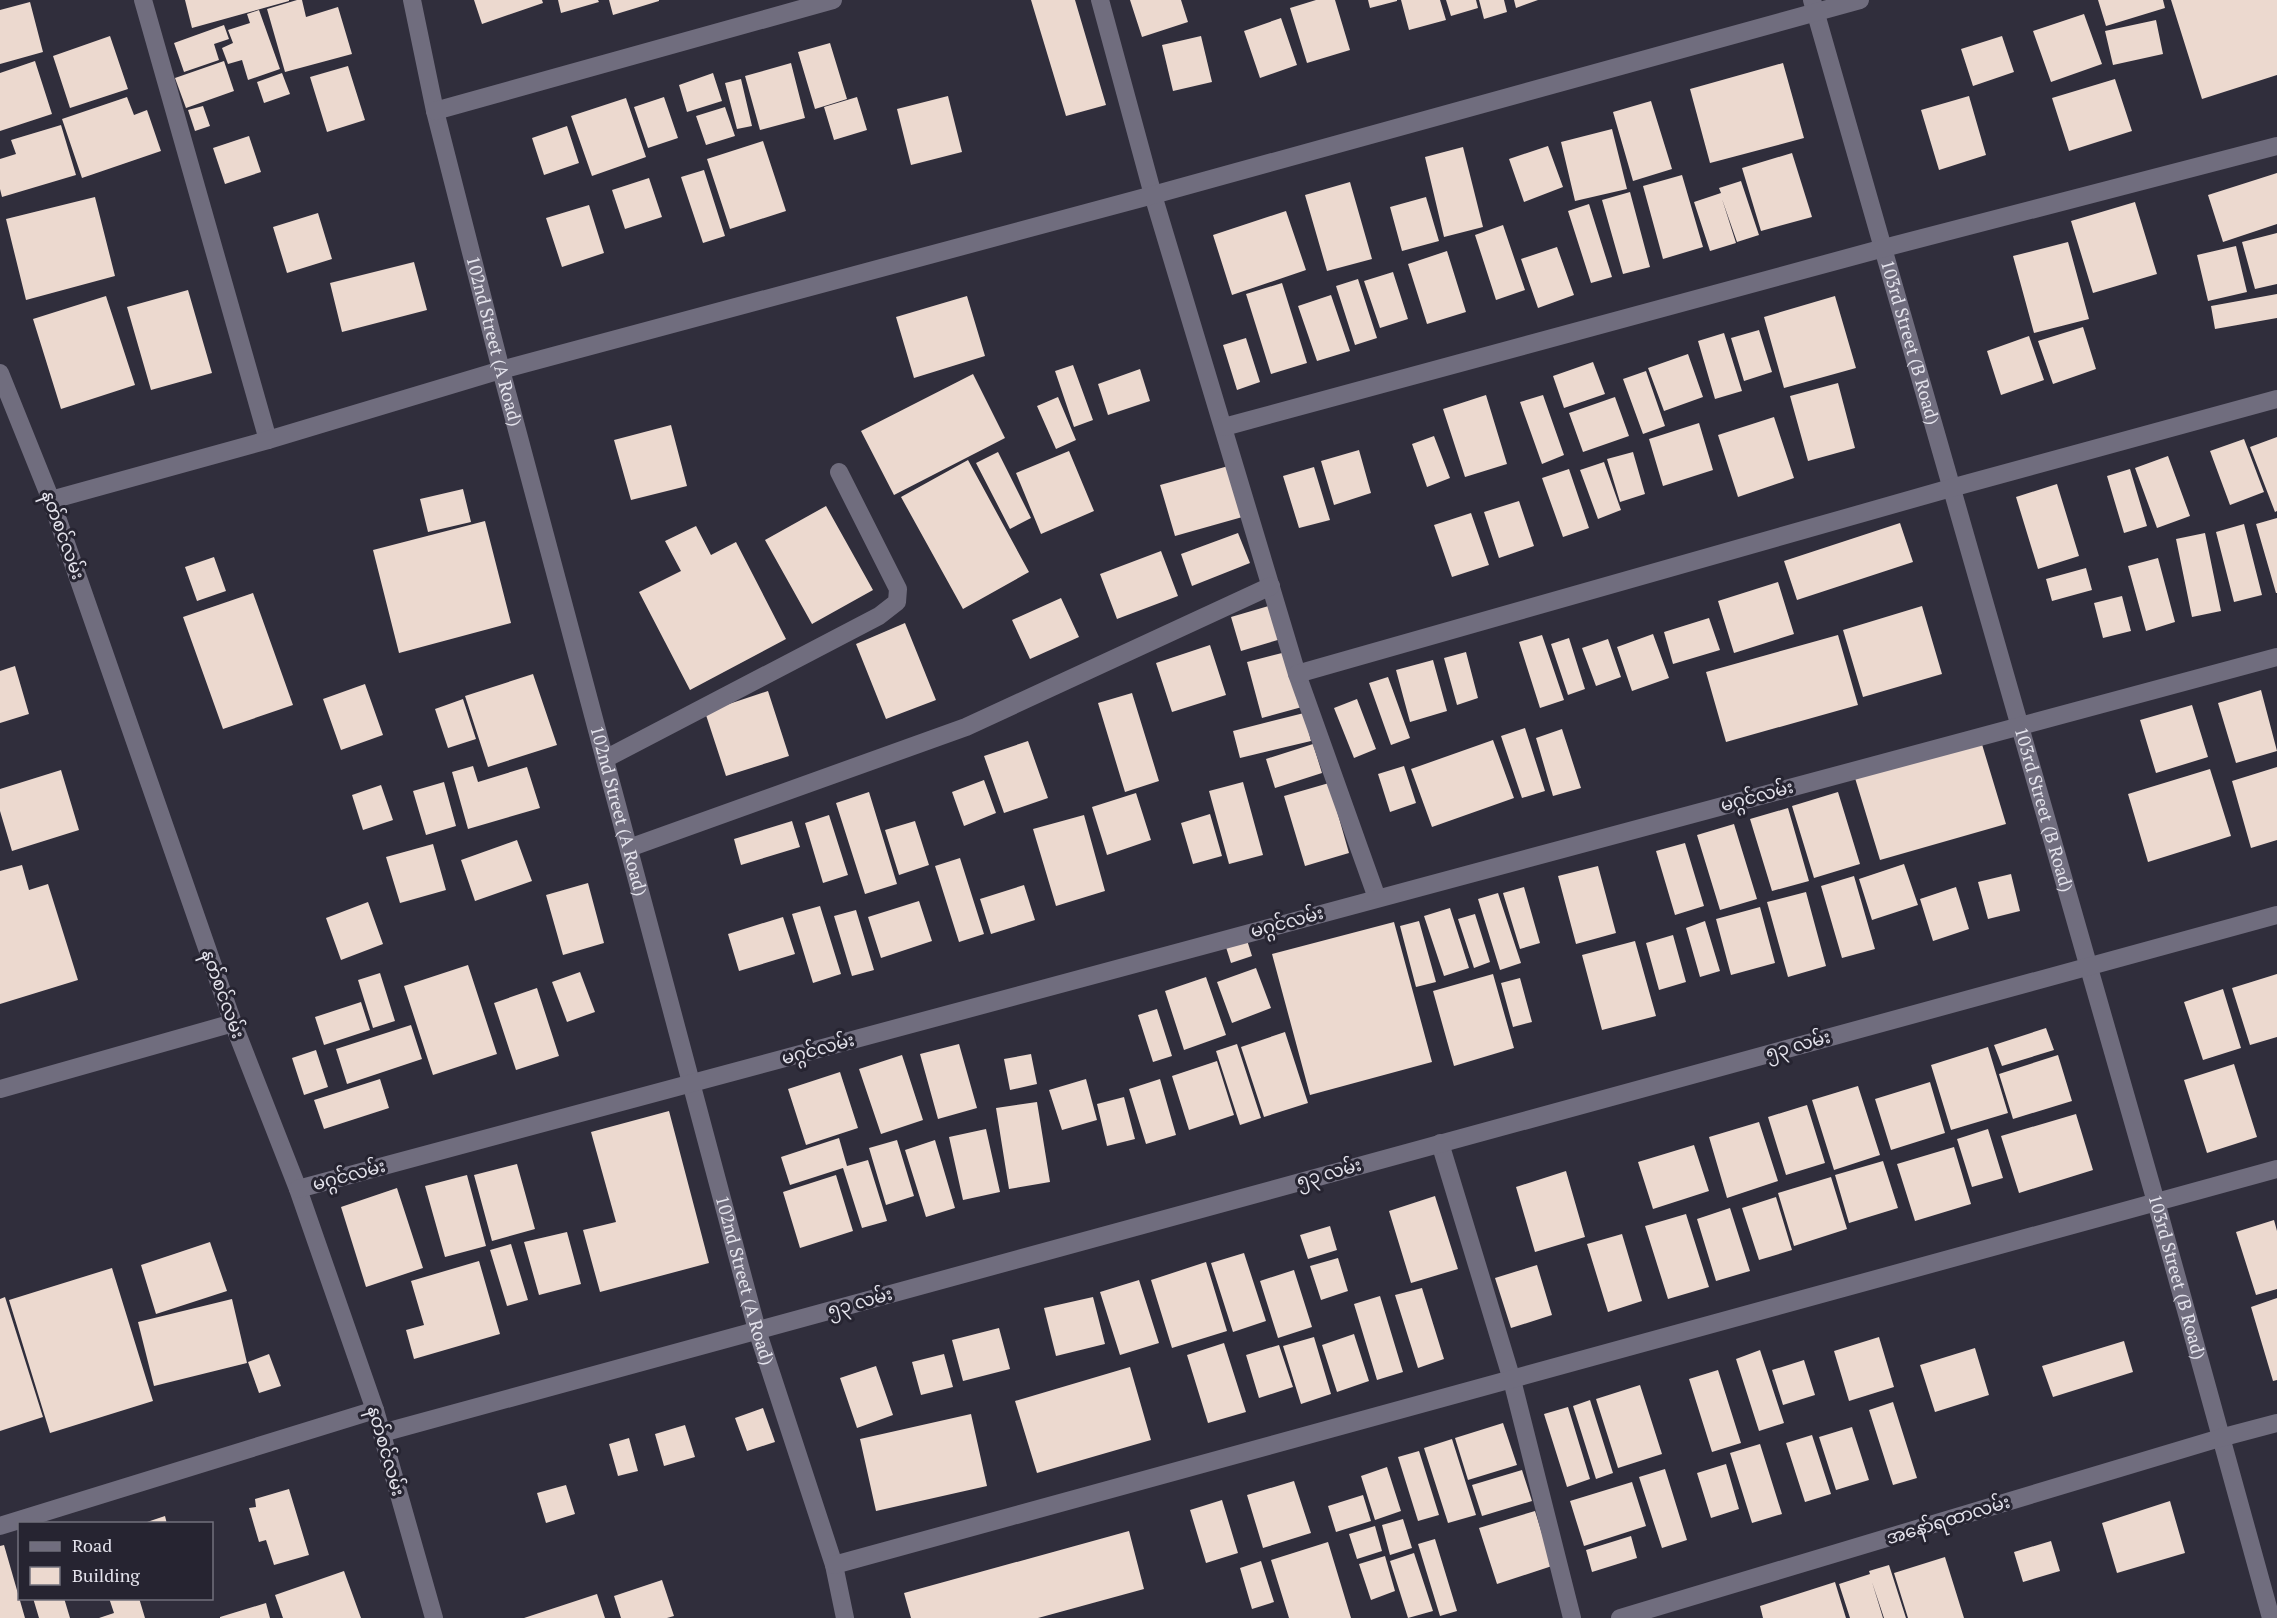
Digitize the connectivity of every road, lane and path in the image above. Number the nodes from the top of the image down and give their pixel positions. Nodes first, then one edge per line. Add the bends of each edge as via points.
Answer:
1 (143, 0) edge
2 (411, 0) edge
3 (834, 0) edge
4 (1100, 0) edge
5 (1860, 0) edge
6 (1814, 6) edge
7 (435, 111) junction
8 (2277, 146) edge
9 (1153, 195) junction
10 (1884, 248) junction
11 (501, 370) junction
12 (0, 373) edge
13 (2277, 399) edge
14 (1224, 427) junction
15 (268, 440) junction
16 (839, 472) dead end
17 (1951, 488) junction
18 (51, 500) junction
19 (1271, 586) junction
20 (2277, 657) edge
21 (1297, 674) junction
22 (2019, 726) junction
23 (605, 759) junction
24 (629, 848) junction
25 (1377, 898) junction
26 (2277, 915) edge
27 (2087, 967) junction
28 (233, 1023) junction
29 (692, 1083) junction
30 (0, 1089) edge
31 (1440, 1143) junction
32 (2277, 1169) edge
33 (298, 1189) junction
34 (2156, 1202) junction
35 (757, 1330) junction
36 (1512, 1380) junction
37 (375, 1410) junction
38 (2277, 1423) edge
39 (382, 1432) junction
40 (2220, 1438) junction
41 (0, 1526) edge
42 (834, 1565) junction
43 (434, 1618) edge
44 (844, 1618) edge
45 (1572, 1618) edge
46 (1620, 1618) edge
47 (2271, 1618) edge

1 - 15 street
2 - 7 street, 102nd Street (A Road)
3 - 7 street
4 - 9 street
5 - 6 street
6 - 9 street
6 - 10 street, 103rd Street (B Road)
7 - 11 street, 102nd Street (A Road)
8 - 10 street
9 - 11 street
9 - 14 street
10 - 14 street
10 - 17 street, 103rd Street (B Road)
11 - 15 street
11 - 23 street, 102nd Street (A Road)
12 - 18 street, နတ်စင်လမ်း
13 - 17 street
14 - 19 street
15 - 18 street
16 - 23 street via 898,589 897,602 879,616
17 - 21 street
17 - 22 street, 103rd Street (B Road)
18 - 28 street, နတ်စင်လမ်း
19 - 21 street
19 - 24 street via 966,728
20 - 22 street, မဂ္ဂင်လမ်း
21 - 25 street
22 - 25 street, မဂ္ဂင်လမ်း
22 - 27 street, 103rd Street (B Road)
23 - 24 street, 102nd Street (A Road)
24 - 29 street, 102nd Street (A Road)
25 - 29 street, မဂ္ဂင်လမ်း
26 - 27 street, ၅၃ လမ်း
27 - 31 street, ၅၃ လမ်း
27 - 34 street, 103rd Street (B Road)
28 - 30 street
28 - 33 street, နတ်စင်လမ်း
29 - 33 street, မဂ္ဂင်လမ်း
29 - 35 street, 102nd Street (A Road)
31 - 35 street, ၅၃ လမ်း
31 - 36 street
32 - 34 street
33 - 37 street, နတ်စင်လမ်း
34 - 36 street
34 - 40 street, 103rd Street (B Road)
35 - 39 street, ၅၃ လမ်း
35 - 42 street, 102nd Street (A Road)
36 - 42 street
36 - 45 street
37 - 39 street, နတ်စင်လမ်း
37 - 41 street
38 - 40 street, အနော်ရထာလမ်း
39 - 43 street, နတ်စင်လမ်း
40 - 46 street, အနော်ရထာလမ်း
40 - 47 street, 103rd Street (B Road)
42 - 44 street, 102nd Street (A Road)

